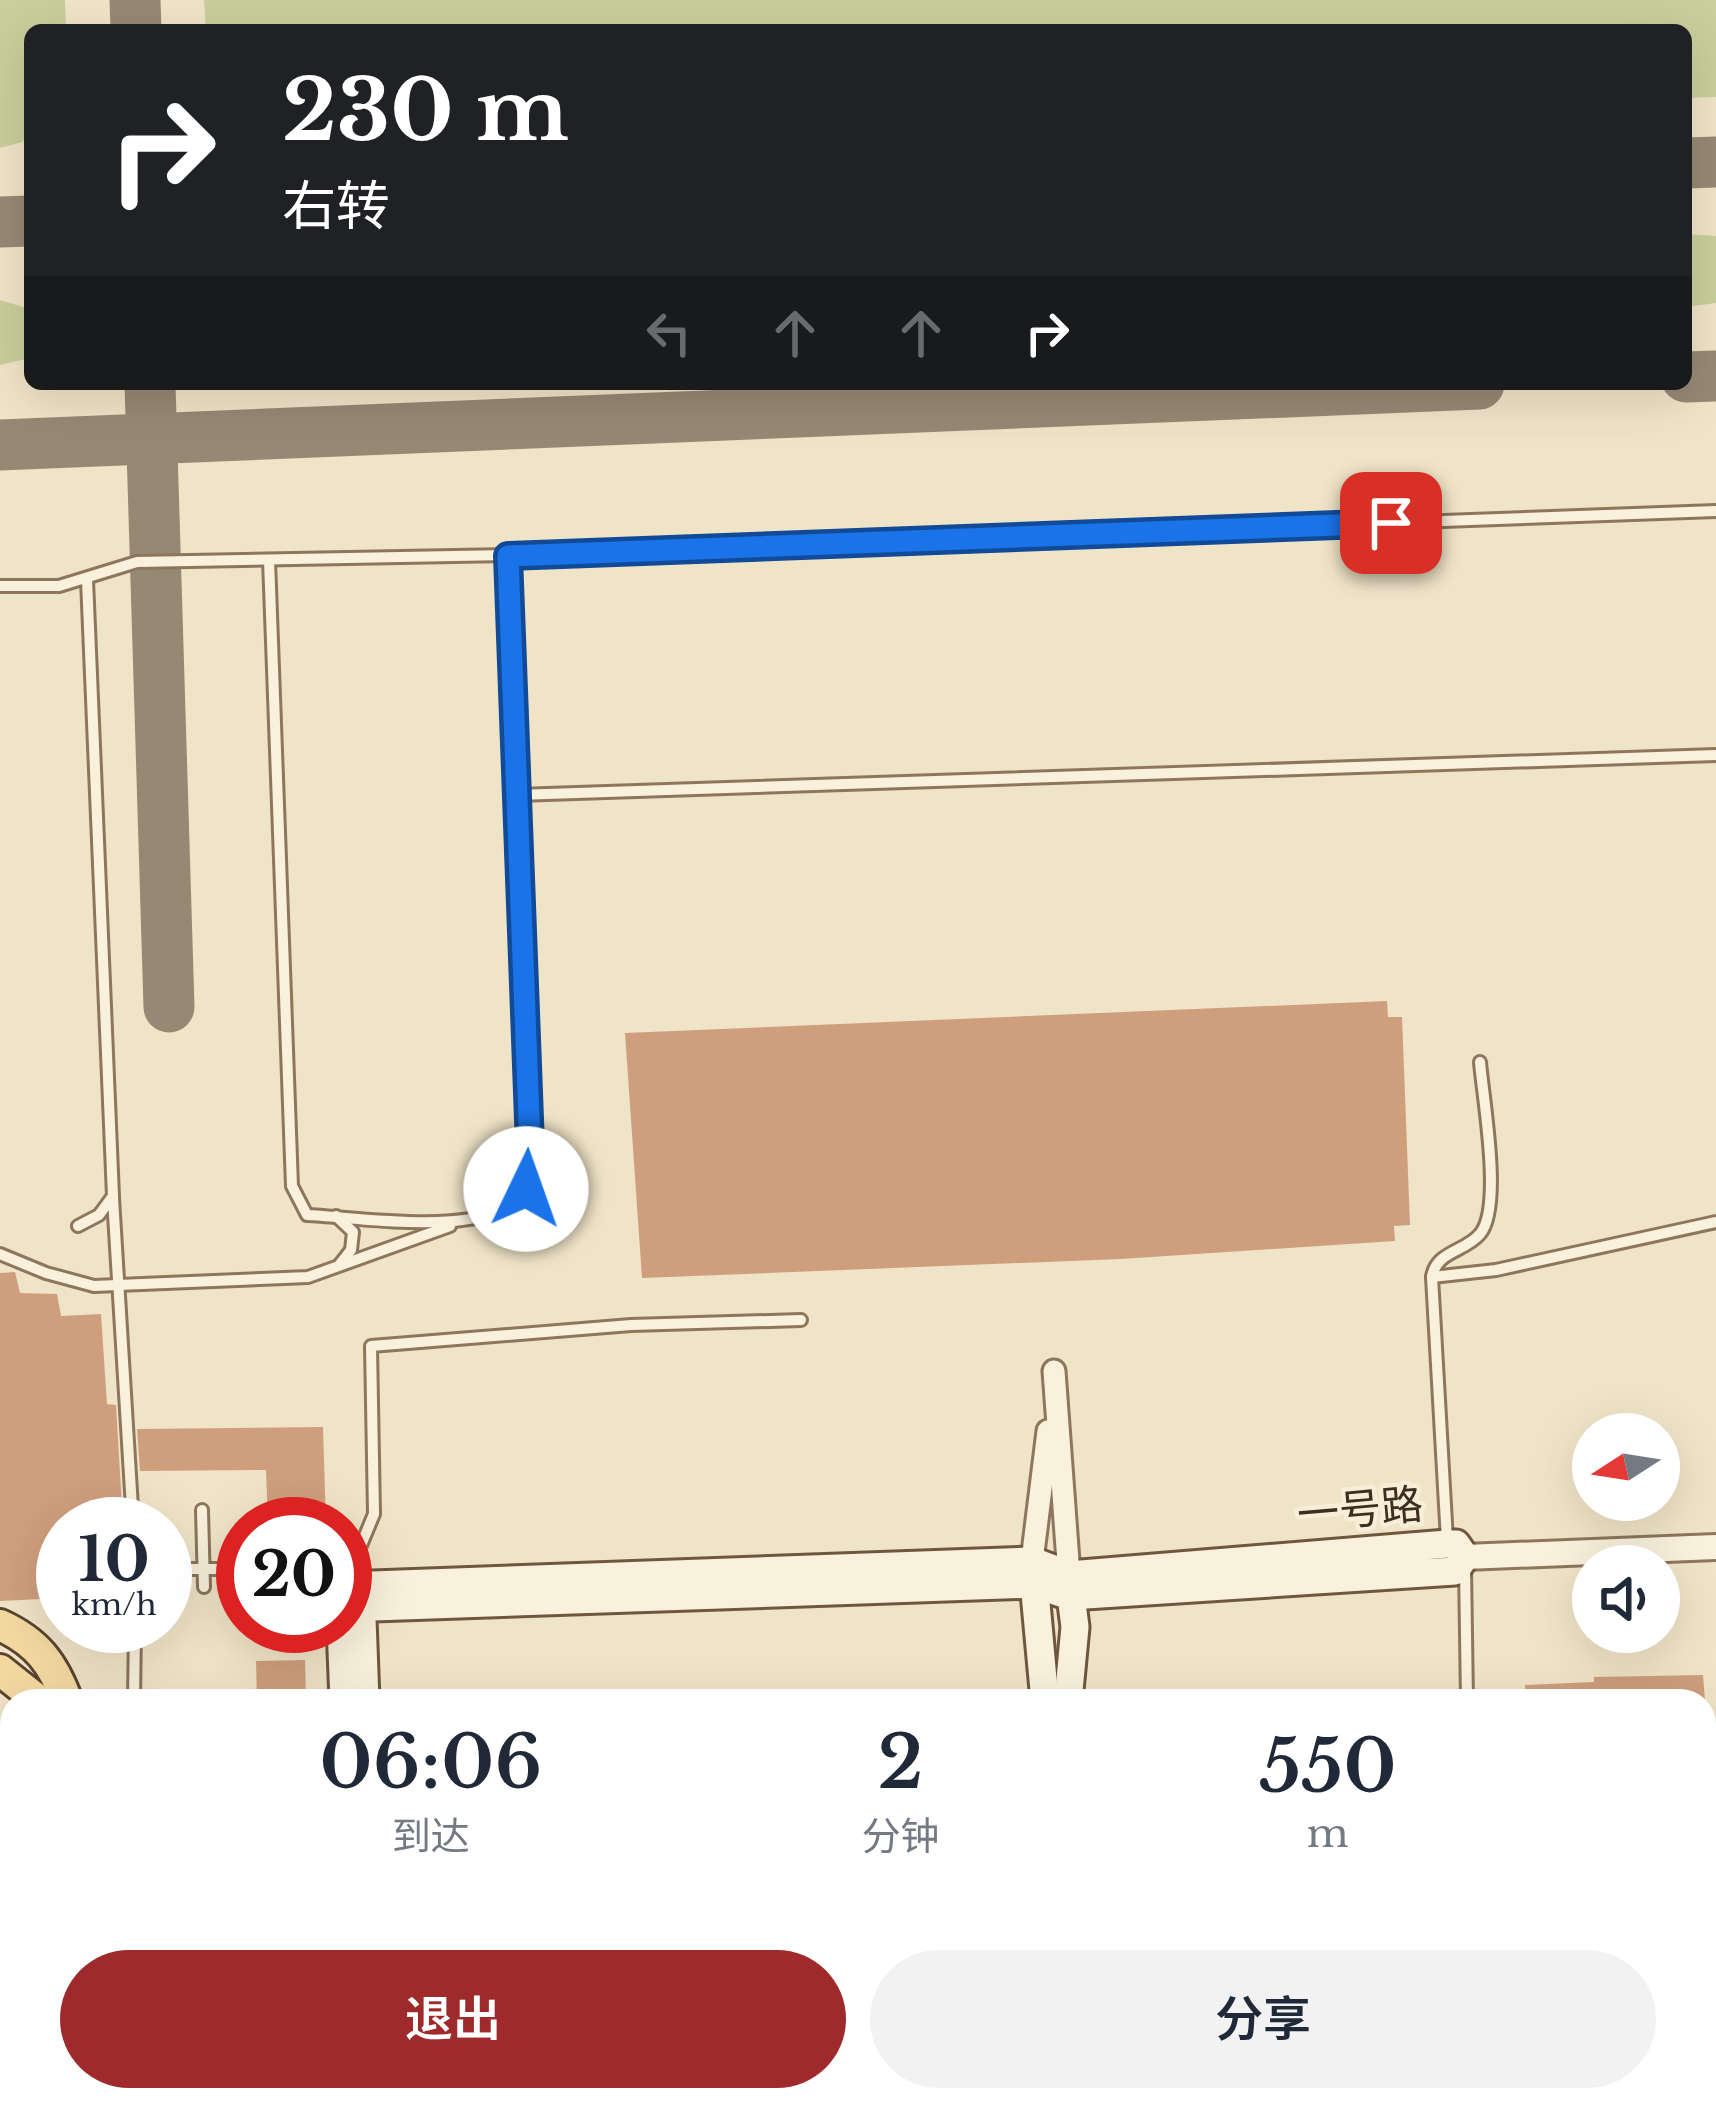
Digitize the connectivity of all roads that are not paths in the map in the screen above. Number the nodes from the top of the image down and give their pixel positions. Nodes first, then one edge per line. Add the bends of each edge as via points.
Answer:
1 (1716, 511) edge
2 (508, 556) junction
3 (269, 560) junction
4 (87, 580) junction
5 (0, 586) edge
6 (1716, 755) edge
7 (517, 795) junction
8 (1480, 1062) dead end
9 (113, 1196) junction
10 (336, 1216) junction
11 (460, 1222) junction
12 (1716, 1222) edge
13 (78, 1226) dead end
14 (0, 1254) edge
15 (338, 1266) junction
16 (1432, 1277) junction
17 (116, 1284) junction
18 (801, 1320) dead end
19 (131, 1497) edge
20 (202, 1510) dead end
21 (372, 1519) edge
22 (1716, 1547) edge
23 (1456, 1550) junction
24 (192, 1570) edge
25 (203, 1570) junction
26 (216, 1570) edge
27 (1033, 1572) junction
28 (1069, 1585) junction
29 (204, 1587) dead end
30 (372, 1595) edge
31 (0, 1624) edge
32 (135, 1653) edge
33 (347, 1653) edge
34 (358, 1653) edge
35 (62, 1689) edge
36 (134, 1689) edge
37 (345, 1689) edge
38 (363, 1689) edge
39 (1044, 1689) edge
40 (1069, 1689) edge
41 (1466, 1689) edge

1 - 2 lane
2 - 3 lane
2 - 7 lane
3 - 4 lane via 137,562
3 - 10 lane via 292,1186 307,1215
4 - 5 lane
4 - 9 lane
6 - 7 lane
7 - 11 lane via 526,1189 506,1211
8 - 16 lane via 1491,1211 1479,1235 1437,1262
9 - 13 lane via 99,1216
9 - 17 lane
10 - 11 lane
10 - 15 lane via 353,1232
11 - 15 lane
12 - 16 lane
14 - 17 lane via 94,1286
15 - 17 lane via 308,1277
16 - 23 lane
17 - 19 lane
18 - 21 lane via 371,1346
20 - 25 lane
22 - 23 street
23 - 28 main road, 一号路
23 - 41 lane
24 - 25 lane
25 - 26 lane
25 - 29 lane
27 - 28 main road, 一号路
27 - 28 street via 1054,1371
27 - 30 main road, 一号路
27 - 39 main road
28 - 40 main road
31 - 35 main road via 40,1648
32 - 36 lane
33 - 37 main road
34 - 38 main road

